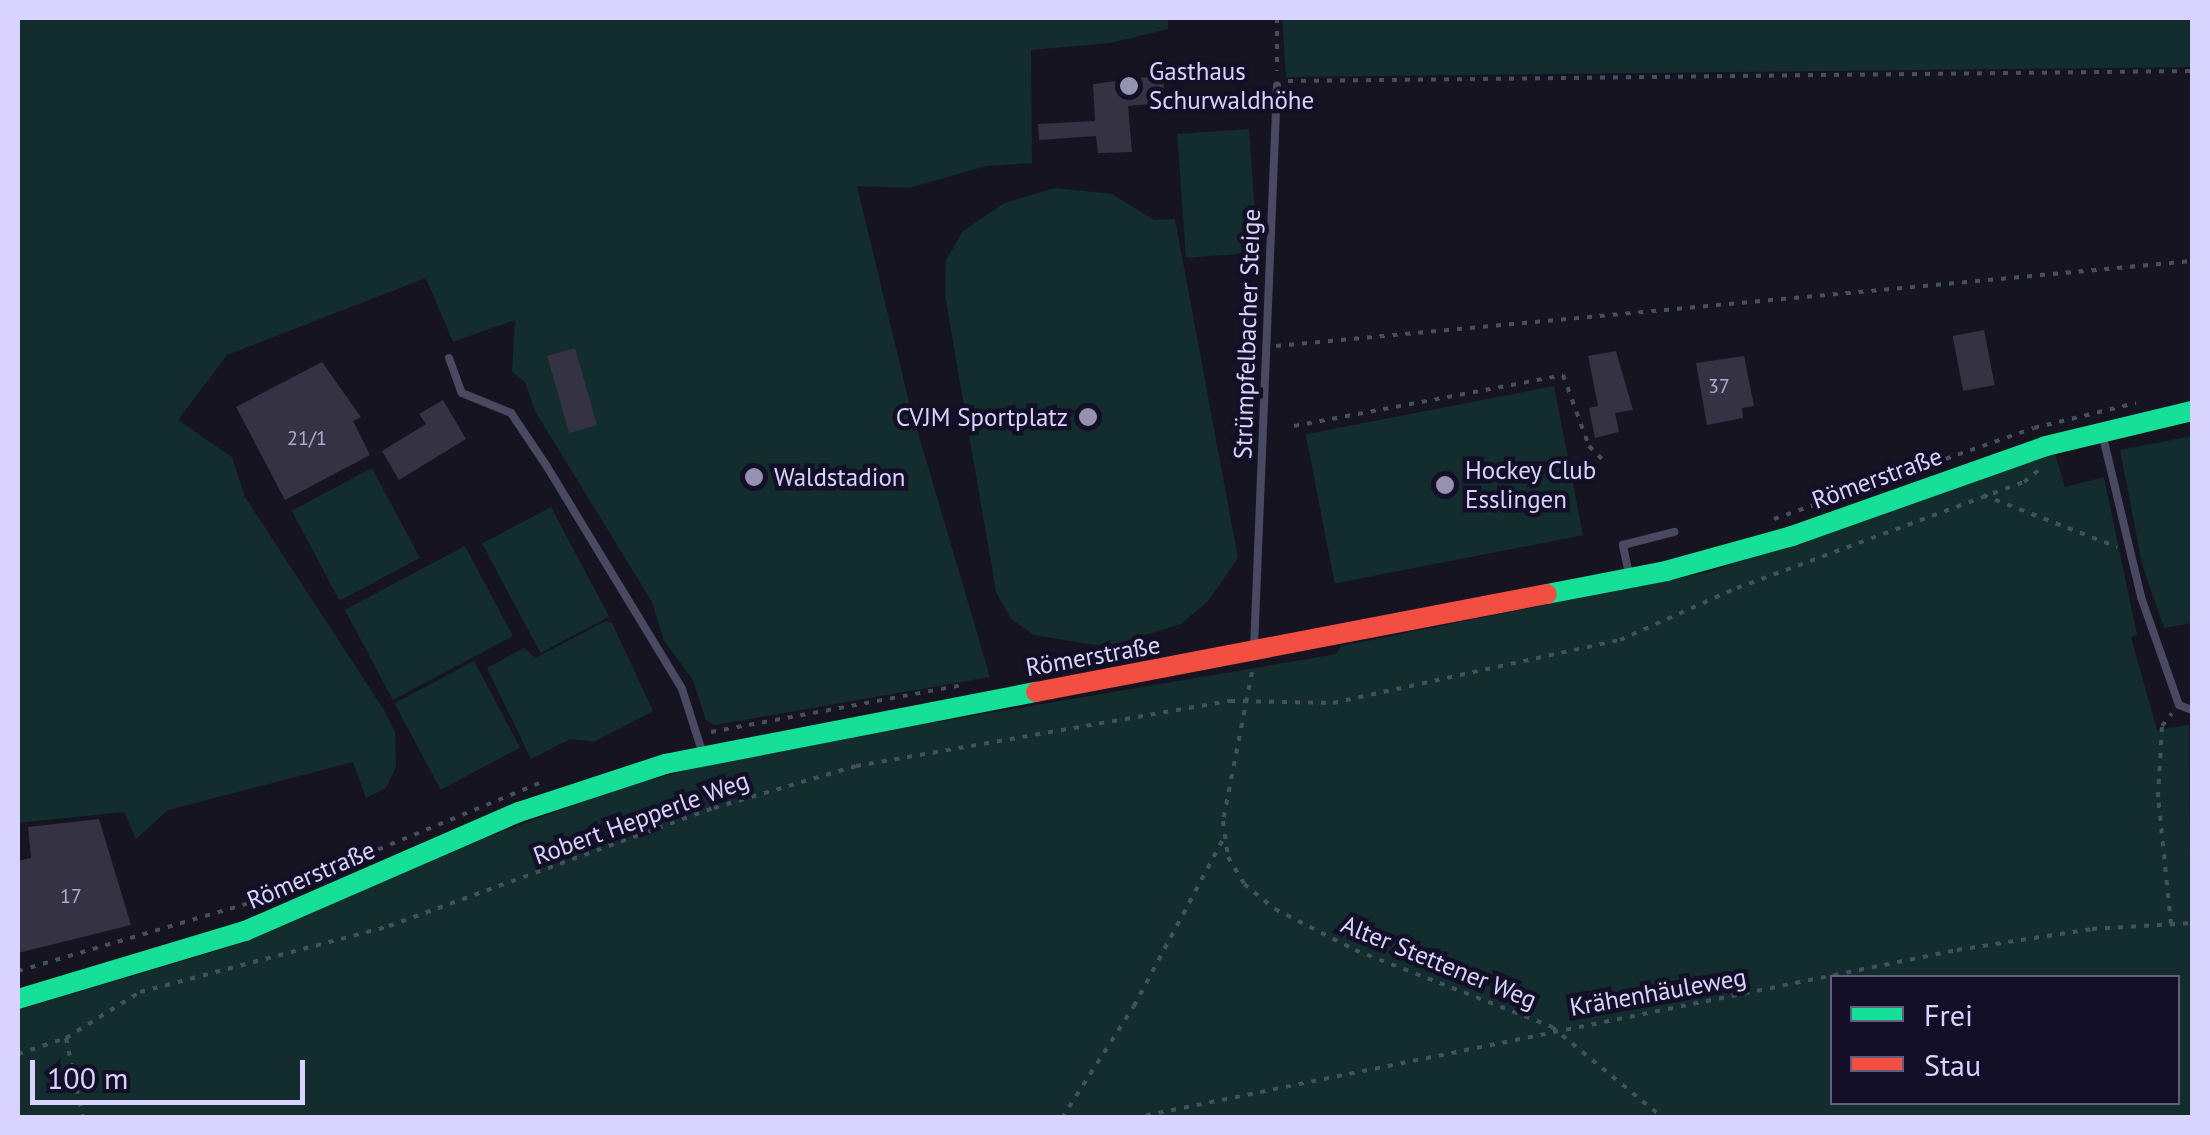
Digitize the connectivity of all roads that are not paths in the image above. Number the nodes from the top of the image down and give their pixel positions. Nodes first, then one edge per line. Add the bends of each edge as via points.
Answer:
1 (1277, 85) road end
2 (449, 358) dead end
3 (2192, 412) edge
4 (2101, 430) junction
5 (1674, 532) dead end
6 (1630, 578) junction
7 (1254, 652) junction
8 (2192, 710) edge
9 (703, 754) junction
10 (18, 1000) edge

1 - 7 lane, Strümpfelbacher Steige
2 - 9 lane via 462,393 511,413 546,465 682,690
3 - 4 street, Römerstraße
4 - 6 street, Römerstraße via 1768,544
4 - 8 lane via 2178,706
5 - 6 lane via 1623,545
6 - 7 street, Römerstraße
7 - 9 street, Römerstraße
9 - 10 street, Römerstraße via 562,795 245,930

